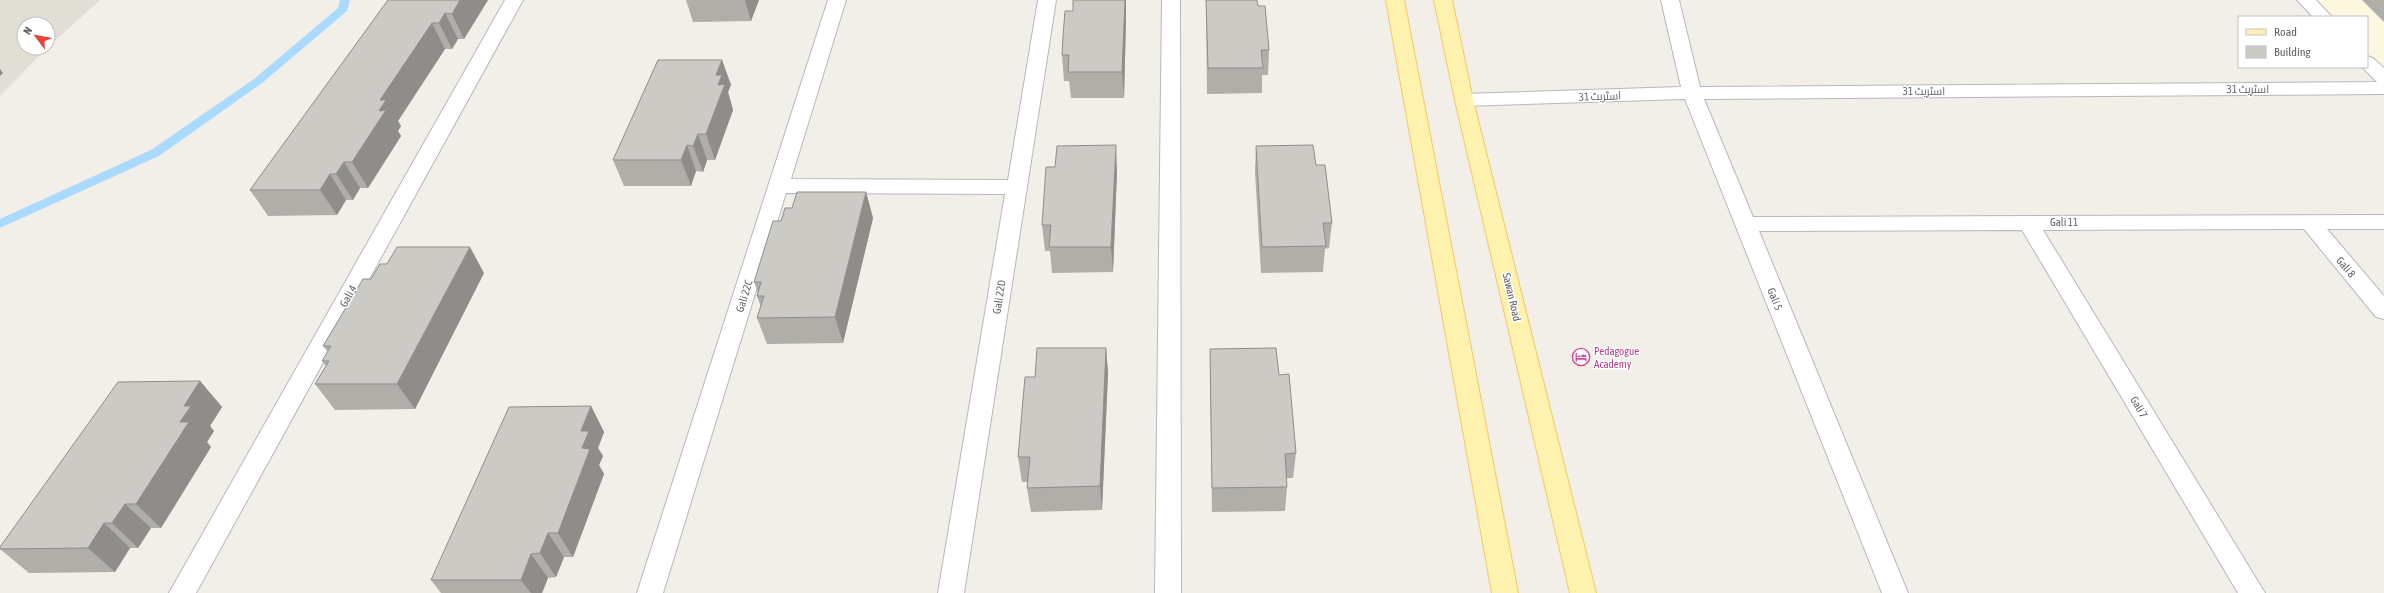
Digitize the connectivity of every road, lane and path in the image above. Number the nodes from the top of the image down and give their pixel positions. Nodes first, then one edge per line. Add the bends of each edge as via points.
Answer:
1 (514, 0) edge
2 (837, 0) edge
3 (1047, 0) edge
4 (1171, 0) edge
5 (1395, 0) edge
6 (1443, 0) edge
7 (1670, 0) edge
8 (2306, 0) edge
9 (2322, 16) edge
10 (2368, 63) edge
11 (2384, 79) edge
12 (2384, 88) edge
13 (1692, 93) junction
14 (1464, 100) junction
15 (778, 186) junction
16 (1017, 186) junction
17 (2027, 222) junction
18 (2309, 222) junction
19 (2384, 222) edge
20 (1744, 224) junction
21 (2384, 311) edge
22 (182, 593) edge
23 (650, 593) edge
24 (951, 593) edge
25 (1168, 593) edge
26 (1505, 593) edge
27 (1583, 593) edge
28 (1896, 593) edge
29 (2252, 593) edge

1 - 22 street, Gali 4
2 - 15 street, Gali 22C
3 - 16 street, Gali 22D
4 - 25 street
5 - 26 main road
6 - 14 main road, Sawan Road
7 - 13 street, Gali 5
8 - 9 street
10 - 11 street
12 - 13 street, اسٹریٹ 31
13 - 14 street, اسٹریٹ 31
13 - 20 street, Gali 5
14 - 27 main road, Sawan Road
15 - 16 street
15 - 23 street, Gali 22C
16 - 24 street, Gali 22D
17 - 18 street, Gali 11
17 - 20 street, Gali 11
17 - 29 street, Gali 7
18 - 19 street, Gali 11
18 - 21 street, Gali 8
20 - 28 street, Gali 5

